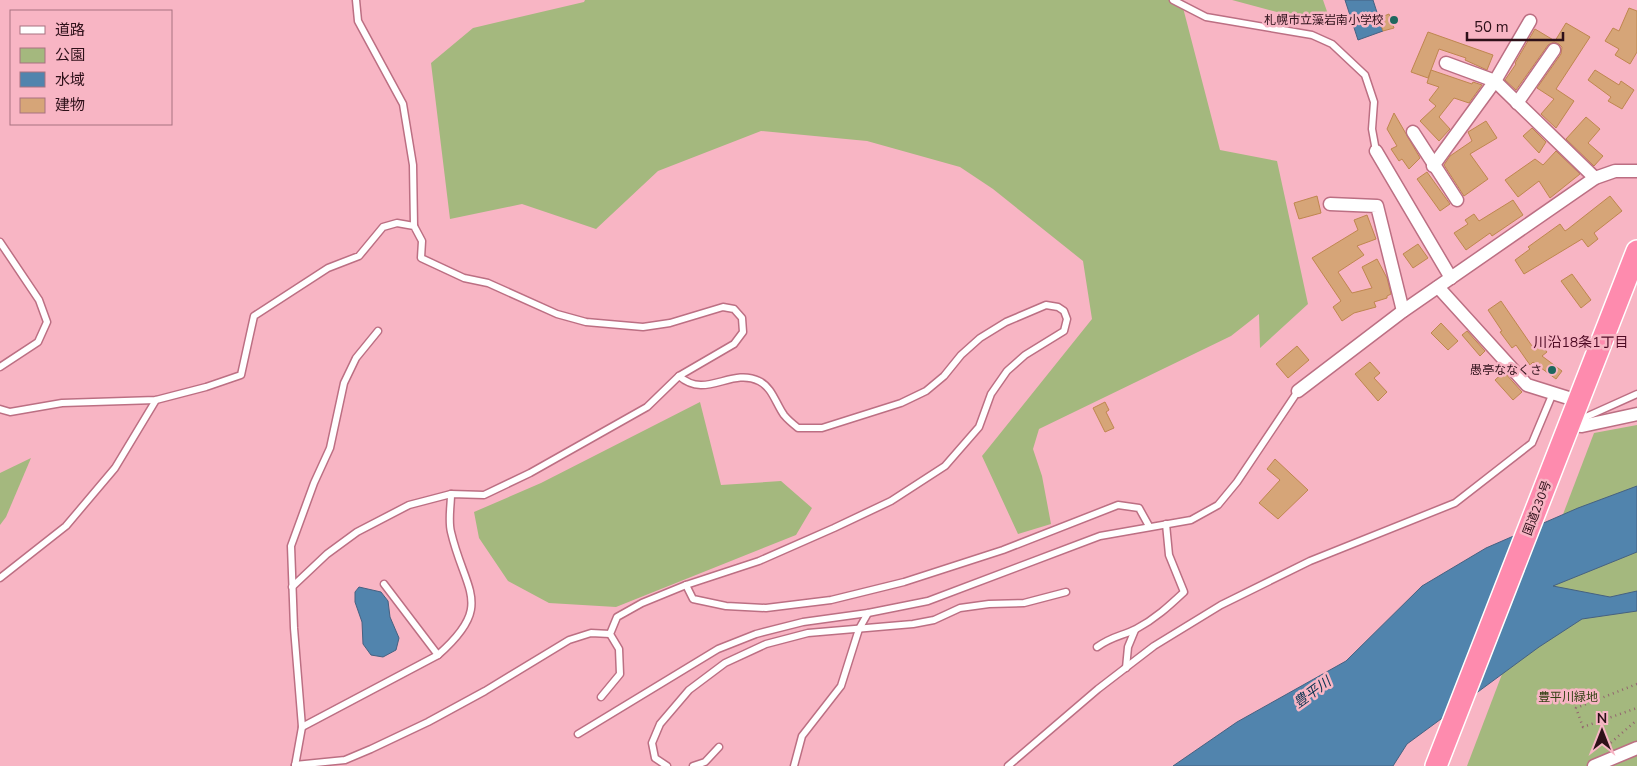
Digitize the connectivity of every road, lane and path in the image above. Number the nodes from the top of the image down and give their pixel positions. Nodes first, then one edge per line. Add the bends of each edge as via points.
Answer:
1 (356, 0) edge
2 (1173, 0) edge
3 (1530, 21) dead end
4 (1554, 50) dead end
5 (1446, 63) dead end
6 (1494, 82) junction
7 (1517, 103) junction
8 (1413, 132) dead end
9 (1376, 151) joint
10 (1433, 166) junction
11 (1637, 171) edge
12 (1595, 178) junction
13 (1457, 200) dead end
14 (1330, 204) dead end
15 (414, 226) junction
16 (0, 242) edge
17 (1636, 257) edge
18 (1450, 278) junction
19 (1438, 287) junction
20 (1403, 310) junction
21 (378, 331) dead end
22 (0, 367) edge
23 (679, 376) junction
24 (1298, 391) joint
25 (1553, 393) junction
26 (1637, 394) edge
27 (156, 400) junction
28 (1578, 401) junction
29 (0, 409) edge
30 (1637, 414) edge
31 (1569, 425) junction
32 (451, 494) junction
33 (1166, 524) junction
34 (1149, 526) junction
35 (0, 578) edge
36 (384, 584) dead end
37 (686, 585) junction
38 (292, 587) junction
39 (1066, 592) dead end
40 (868, 613) junction
41 (859, 628) junction
42 (1135, 630) junction
43 (610, 634) junction
44 (1097, 647) dead end
45 (438, 655) junction
46 (1126, 668) junction
47 (1637, 684) edge
48 (600, 697) dead end
49 (1637, 708) edge
50 (1637, 720) edge
51 (302, 727) junction
52 (578, 734) dead end
53 (720, 747) dead end
54 (1637, 748) edge
55 (1604, 749) dead end
56 (295, 766) edge
57 (667, 766) edge
58 (693, 766) edge
59 (794, 766) edge
60 (1008, 766) edge
61 (1436, 766) edge
62 (1594, 766) edge

1 - 15 lane via 358,21 404,104 413,165
2 - 9 lane via 1206,17 1312,35 1332,44 1365,75 1374,102 1372,130
3 - 6 street
4 - 7 street
5 - 6 street
6 - 7 street
6 - 10 street
7 - 12 street
8 - 10 street
9 - 18 street
10 - 13 street
11 - 12 street via 1615,171
12 - 18 street
14 - 20 street via 1377,206
15 - 23 lane via 422,242 421,258 464,278 488,283 558,314 586,322 643,327 670,323 723,306 734,309 742,318 743,332 734,344
15 - 27 lane via 397,223 383,227 359,256 328,268 254,316 241,375 206,388
16 - 22 lane via 39,300 47,322 38,342
17 - 28 highway, 国道230号
18 - 19 street
19 - 20 street
19 - 25 street via 1526,385
20 - 24 street
21 - 38 lane via 356,358 344,383 330,448 291,546
23 - 32 lane via 647,407 530,473 484,495
23 - 37 lane via 688,384 709,386 737,377 759,380 770,390 784,415 798,428 822,428 901,403 926,391 944,376 961,354 1006,322 1046,305 1058,306 1067,319 1064,331 1025,355 1008,371 991,394 979,427 946,466 891,501 834,528 759,561
24 - 33 lane via 1218,506 1191,520
25 - 28 street
25 - 46 lane via 1532,443 1455,503 1310,561 1230,601 1154,646
26 - 31 lane
27 - 29 lane via 62,404 10,412
27 - 35 lane via 114,468 66,526
28 - 31 highway, 国道230号
30 - 31 street via 1582,426
31 - 61 highway, 国道230号
32 - 38 lane via 409,505 357,532 327,554
32 - 45 lane via 451,531 473,601 469,621 456,639
33 - 34 lane
33 - 42 lane via 1170,555 1184,592
34 - 37 lane via 1139,508 1118,506 1003,550 904,582 831,600 766,608 726,606 693,598
34 - 40 lane via 1100,536 928,601
36 - 45 lane
37 - 43 lane via 617,617
38 - 51 lane
39 - 41 lane via 1024,603 960,608 934,620 913,624
40 - 41 lane
40 - 52 lane via 803,622 756,634 718,649
41 - 57 lane via 808,633 766,644 725,663 689,690 660,724 652,743 655,758
41 - 59 lane via 841,686 802,736
42 - 44 lane via 1110,638
42 - 46 lane via 1128,647
43 - 48 lane via 619,649 620,674
43 - 56 lane via 591,633 569,640 428,722 345,760
45 - 51 lane
46 - 60 lane
47 - 49 path via 1576,708 1583,727
50 - 55 path
51 - 56 lane
53 - 58 lane via 705,762
54 - 62 street

